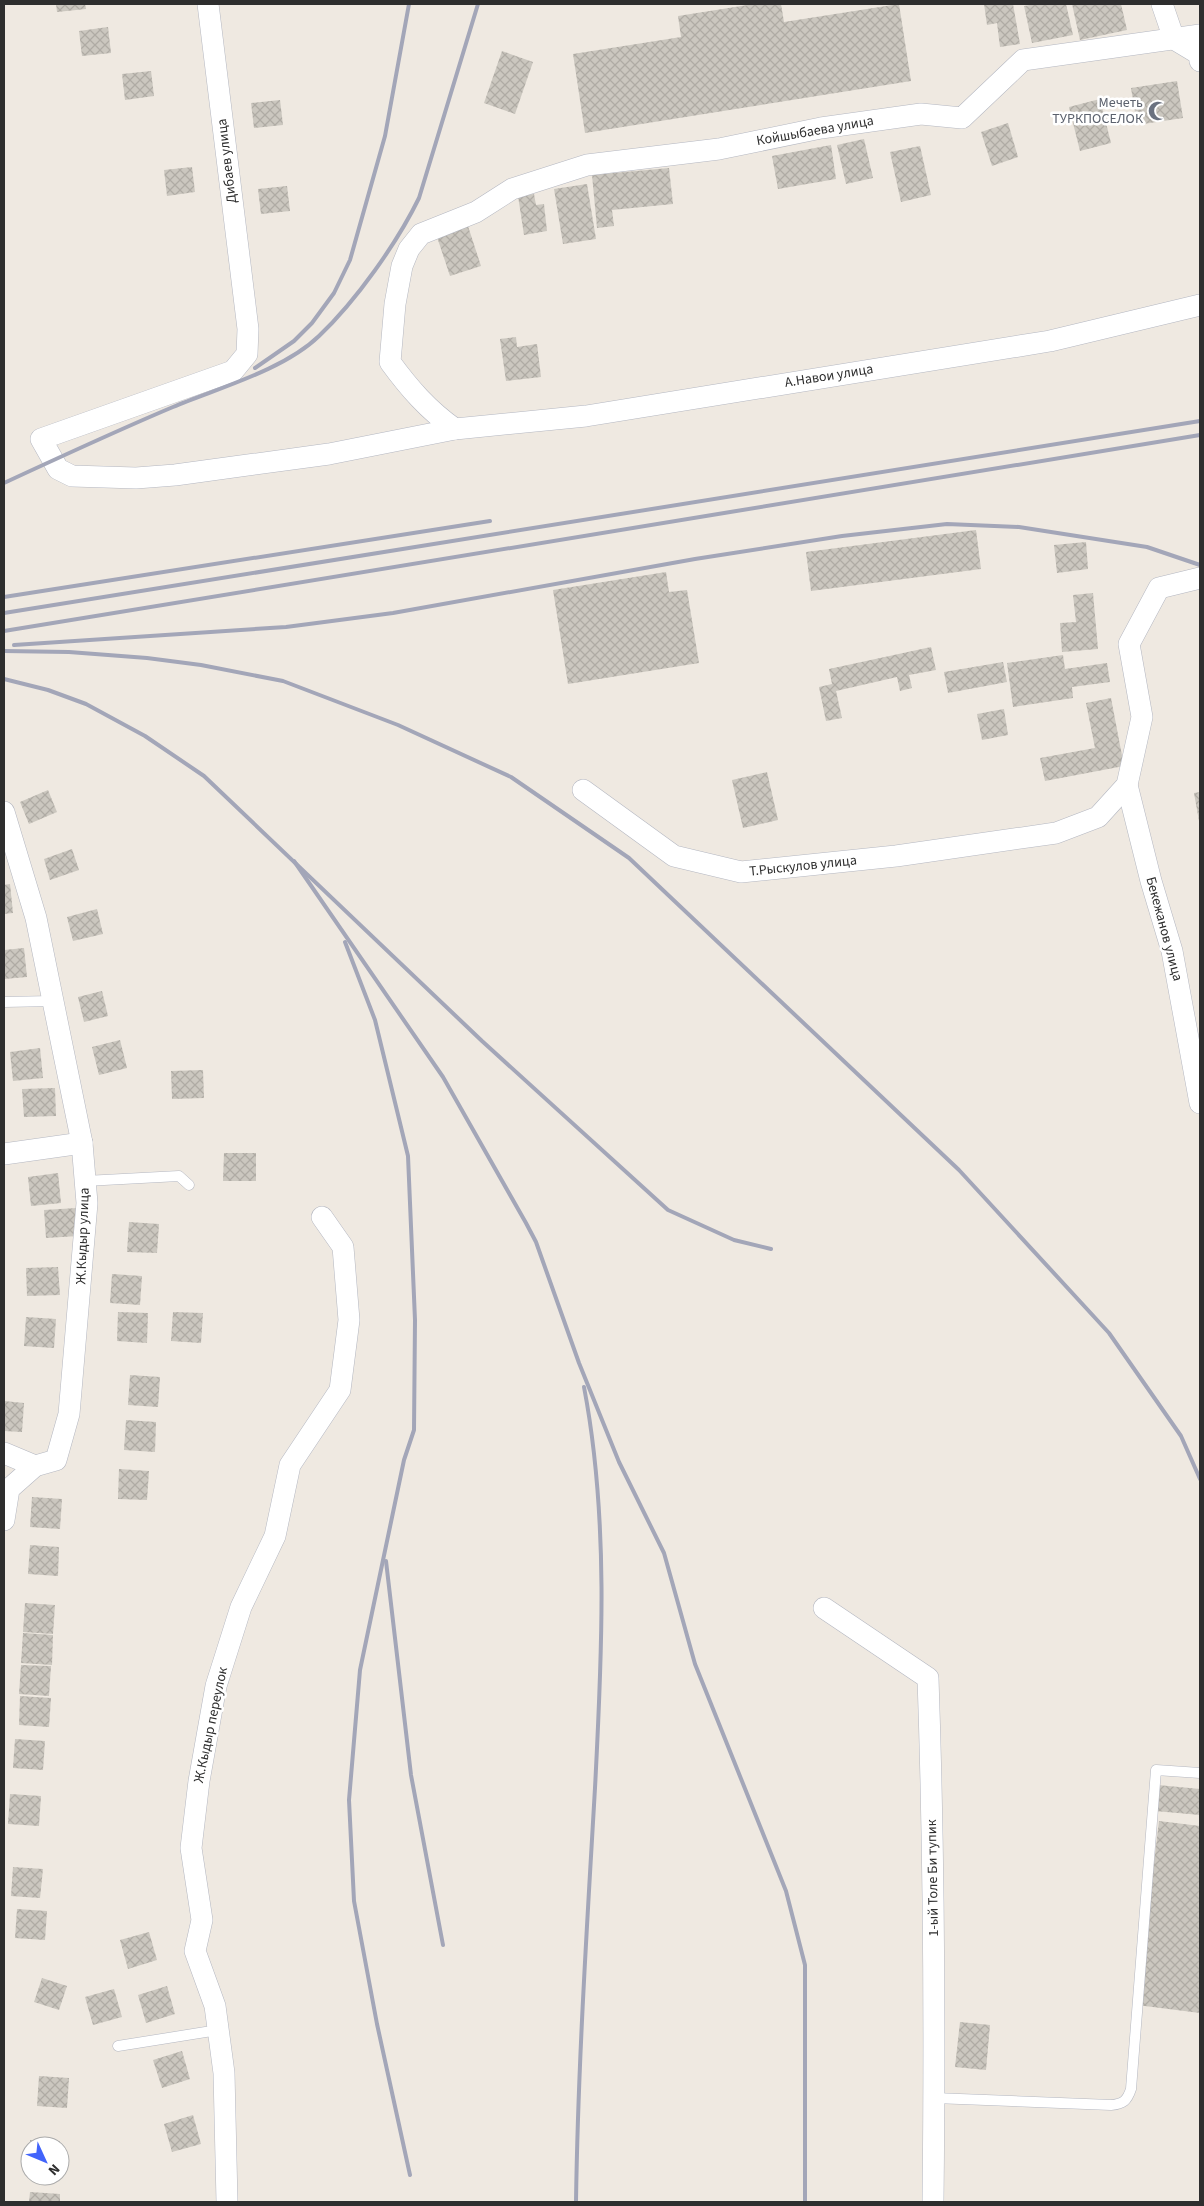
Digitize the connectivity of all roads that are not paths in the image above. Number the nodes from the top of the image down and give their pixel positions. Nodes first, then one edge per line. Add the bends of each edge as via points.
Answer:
1 (208, 4) edge
2 (1162, 4) edge
3 (1200, 36) edge
4 (1174, 39) junction
5 (1200, 61) edge
6 (1200, 305) edge
7 (455, 430) junction
8 (1200, 578) edge
9 (1127, 785) junction
10 (583, 790) dead end
11 (4, 812) edge
12 (896, 856) joint
13 (52, 1001) junction
14 (4, 1002) edge
15 (1200, 1103) edge
16 (82, 1143) junction
17 (4, 1154) edge
18 (85, 1181) junction
19 (189, 1185) dead end
20 (322, 1217) dead end
21 (4, 1453) edge
22 (35, 1466) junction
23 (4, 1520) edge
24 (824, 1608) dead end
25 (1200, 1773) edge
26 (218, 2030) junction
27 (118, 2046) dead end
28 (934, 2098) junction
29 (227, 2202) edge
30 (933, 2202) edge

1 - 7 street, Дибаев улица via 246,319 247,354 233,371 42,439 58,469 72,476 95,478 175,475 329,454
2 - 4 street
3 - 4 street, Койшыбаева улица
4 - 5 street via 1199,54
4 - 7 street, Койшыбаева улица via 1023,60 962,118 921,114 821,128 719,149 587,165 512,189 476,212 421,234 409,249 402,266 390,362 414,393
6 - 7 street, А.Навои улица via 1050,340 586,416
8 - 9 street, Бекежанов улица via 1159,588 1129,644 1142,717
9 - 12 street, Бекежанов улица via 1098,817 1056,833
9 - 15 street, Бекежанов улица via 1172,951
10 - 12 street, Т.Рыскулов улица via 674,856 741,872
11 - 13 street, Ж.Кыдыр улица via 36,918
13 - 14 lane
13 - 16 street, Ж.Кыдыр улица
16 - 17 street
16 - 18 street, Ж.Кыдыр улица
18 - 19 lane via 178,1176
18 - 22 street, Ж.Кыдыр улица via 84,1250 69,1414 56,1460
20 - 26 street, Ж.Кыдыр переулок via 343,1247 349,1320 340,1390 290,1465 275,1536 241,1607 216,1686 199,1781 191,1848 202,1920 195,1951 215,2006
21 - 22 street
22 - 23 street, Ж.Кыдыр улица via 9,1489
24 - 28 street, 1-ый Толе Би тупик via 928,1678
25 - 28 lane via 1156,1770 1128,2098 1121,2104 1111,2105
26 - 27 lane
26 - 29 street, Ж.Кыдыр переулок via 224,2073
28 - 30 street, 1-ый Толе Би тупик

